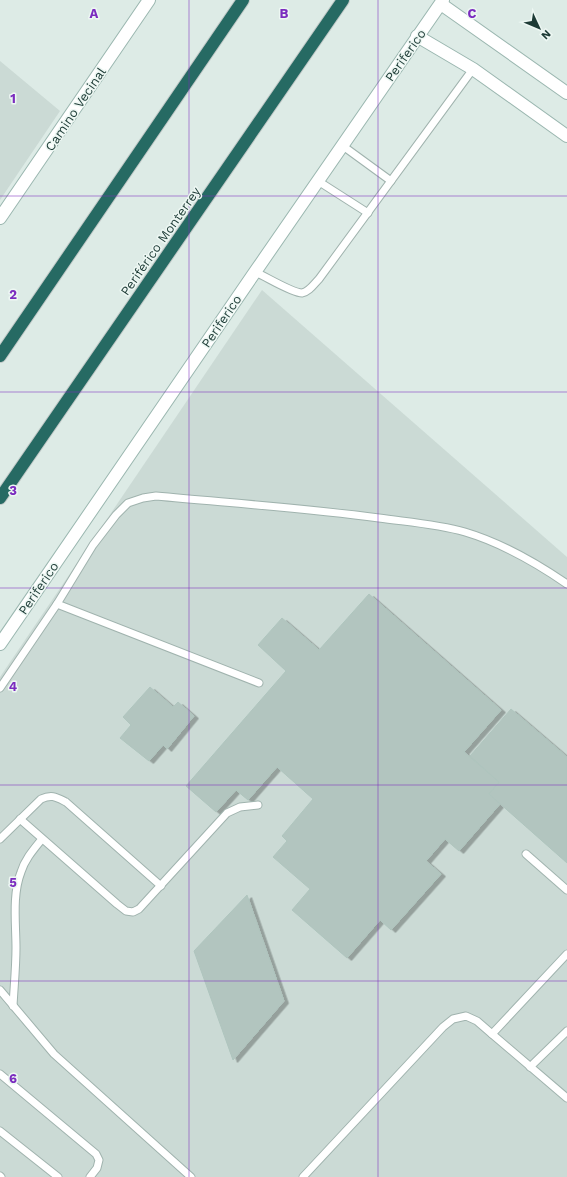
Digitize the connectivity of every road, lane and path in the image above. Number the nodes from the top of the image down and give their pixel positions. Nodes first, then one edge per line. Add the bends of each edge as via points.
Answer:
1 (150, 0) edge
2 (243, 0) edge
3 (343, 0) edge
4 (442, 2) edge
5 (417, 36) junction
6 (473, 69) junction
7 (567, 93) edge
8 (567, 136) edge
9 (343, 146) junction
10 (318, 181) junction
11 (391, 181) junction
12 (368, 213) junction
13 (0, 218) edge
14 (255, 272) junction
15 (0, 356) edge
16 (0, 498) edge
17 (567, 584) edge
18 (57, 604) junction
19 (0, 644) edge
20 (259, 683) dead end
21 (0, 688) edge
22 (258, 805) dead end
23 (20, 819) junction
24 (0, 839) edge
25 (42, 839) junction
26 (526, 854) dead end
27 (161, 886) junction
28 (567, 890) edge
29 (567, 954) edge
30 (0, 990) edge
31 (13, 1006) junction
32 (567, 1031) edge
33 (492, 1034) junction
34 (530, 1067) junction
35 (0, 1074) edge
36 (567, 1098) edge
37 (0, 1131) edge
38 (58, 1177) edge
39 (90, 1177) edge
40 (191, 1177) edge
41 (303, 1177) edge

1 - 13 street, Camino Vecinal
2 - 15 highway
3 - 16 highway, Periférico Monterrey
4 - 5 street, Periferico
4 - 7 street
5 - 6 street
5 - 9 street, Periferico
6 - 8 street
6 - 11 lane
9 - 10 street, Periferico
9 - 11 lane
10 - 12 lane
10 - 14 street, Periferico
11 - 12 lane
12 - 14 lane via 310,289 302,293 293,291
14 - 19 street, Periferico
17 - 18 lane via 504,546 465,532 433,525 330,511 156,496 128,503 116,515 93,545
18 - 20 lane
18 - 21 lane
22 - 27 lane via 240,806 227,813
23 - 24 lane
23 - 25 lane
23 - 27 lane via 41,799 49,795 58,798 66,802
25 - 27 lane via 126,911 133,912 139,909
25 - 31 lane via 26,860 17,889
26 - 28 lane
29 - 33 lane
30 - 31 lane
31 - 40 lane via 54,1054
32 - 34 lane
33 - 34 lane
33 - 41 lane via 477,1021 466,1016 453,1019
34 - 36 lane
35 - 39 lane via 96,1154 99,1160 97,1168
37 - 38 lane

